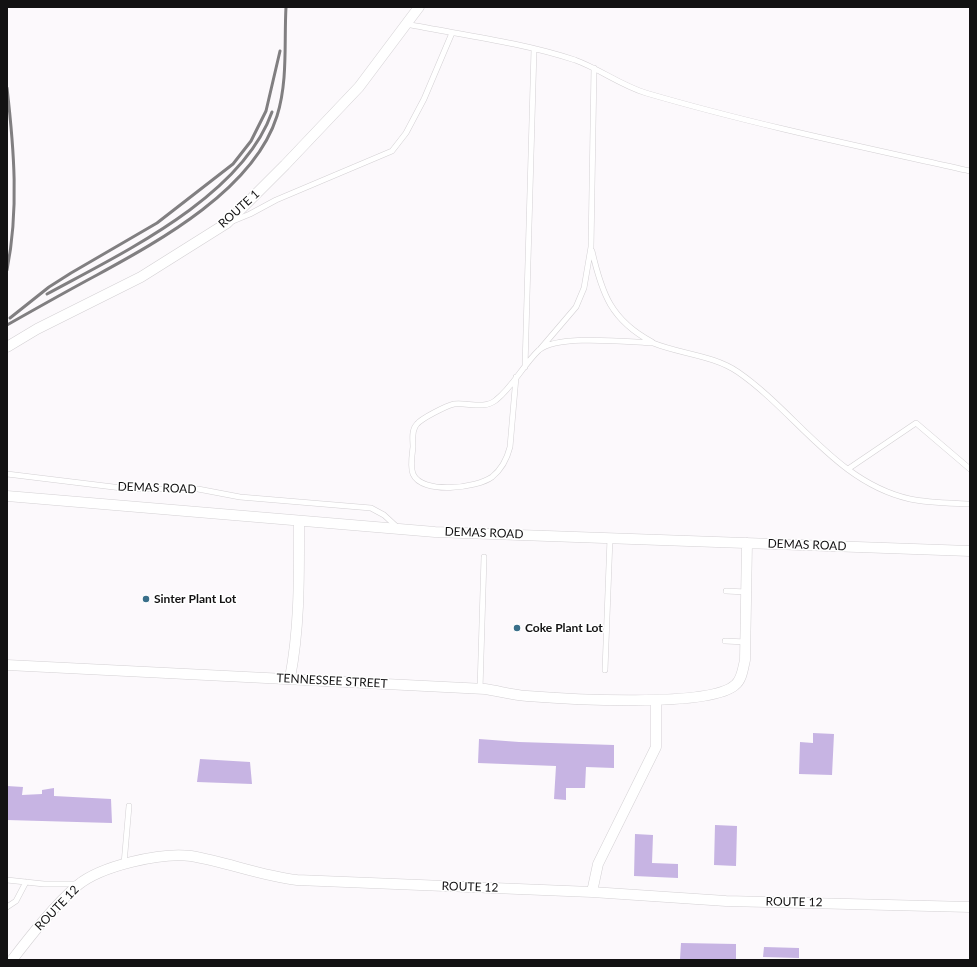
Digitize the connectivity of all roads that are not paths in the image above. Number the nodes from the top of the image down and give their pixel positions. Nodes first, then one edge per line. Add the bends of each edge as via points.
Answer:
1 (419, 7) edge
2 (406, 24) junction
3 (452, 33) junction
4 (534, 49) junction
5 (594, 68) junction
6 (970, 171) edge
7 (227, 223) junction
8 (591, 247) junction
9 (653, 343) junction
10 (7, 347) edge
11 (540, 349) junction
12 (525, 367) junction
13 (516, 377) junction
14 (848, 469) junction
15 (970, 469) edge
16 (7, 474) edge
17 (7, 496) edge
18 (970, 504) edge
19 (299, 522) junction
20 (399, 529) junction
21 (610, 537) junction
22 (747, 543) junction
23 (970, 552) edge
24 (484, 557) dead end
25 (726, 592) dead end
26 (746, 592) junction
27 (725, 641) dead end
28 (746, 642) junction
29 (7, 666) edge
30 (605, 670) dead end
31 (290, 678) junction
32 (480, 689) junction
33 (656, 701) junction
34 (129, 806) dead end
35 (124, 864) junction
36 (7, 880) edge
37 (26, 882) junction
38 (79, 884) junction
39 (592, 892) junction
40 (7, 907) edge
41 (970, 908) edge
42 (12, 960) edge

1 - 2 street, ROUTE 1
2 - 3 lane
2 - 7 street, ROUTE 1 via 359,87
3 - 4 lane
3 - 7 lane via 424,99 406,134 392,151
4 - 5 lane
4 - 12 lane
5 - 6 lane via 621,84 646,93
5 - 8 lane
7 - 10 street, ROUTE 1 via 141,277 37,329
8 - 9 lane via 600,283 616,315 629,329
8 - 11 lane via 584,288 576,307
9 - 11 lane via 567,340
9 - 14 lane via 717,362 738,372
11 - 12 lane
12 - 13 lane
13 - 13 lane via 496,400 490,403 455,404 417,423 413,433 412,471 416,479 435,487 461,487 485,481 497,472 508,457
14 - 15 lane via 916,423
14 - 18 lane via 872,484 909,498
16 - 20 lane, DEMAS ROAD via 130,489 198,489 240,497 371,508 384,515
17 - 19 street
19 - 20 street
19 - 31 street via 299,604
20 - 21 street, DEMAS ROAD
21 - 22 street, DEMAS ROAD
21 - 30 lane
22 - 23 street, DEMAS ROAD
22 - 26 street, TENNESSEE STREET
24 - 32 lane
25 - 26 lane
26 - 28 street, TENNESSEE STREET
27 - 28 lane
28 - 33 street, TENNESSEE STREET via 745,660 735,685 718,693
29 - 31 street, TENNESSEE STREET
31 - 32 street, TENNESSEE STREET
32 - 33 street, TENNESSEE STREET via 526,696
33 - 39 street via 656,747 598,864
34 - 35 lane
35 - 38 street, ROUTE 12
35 - 39 street, ROUTE 12 via 157,856 176,855 297,880
36 - 37 lane
37 - 38 lane
37 - 40 lane via 16,901
38 - 42 street, ROUTE 12 via 35,930
39 - 41 street, ROUTE 12 via 726,901

